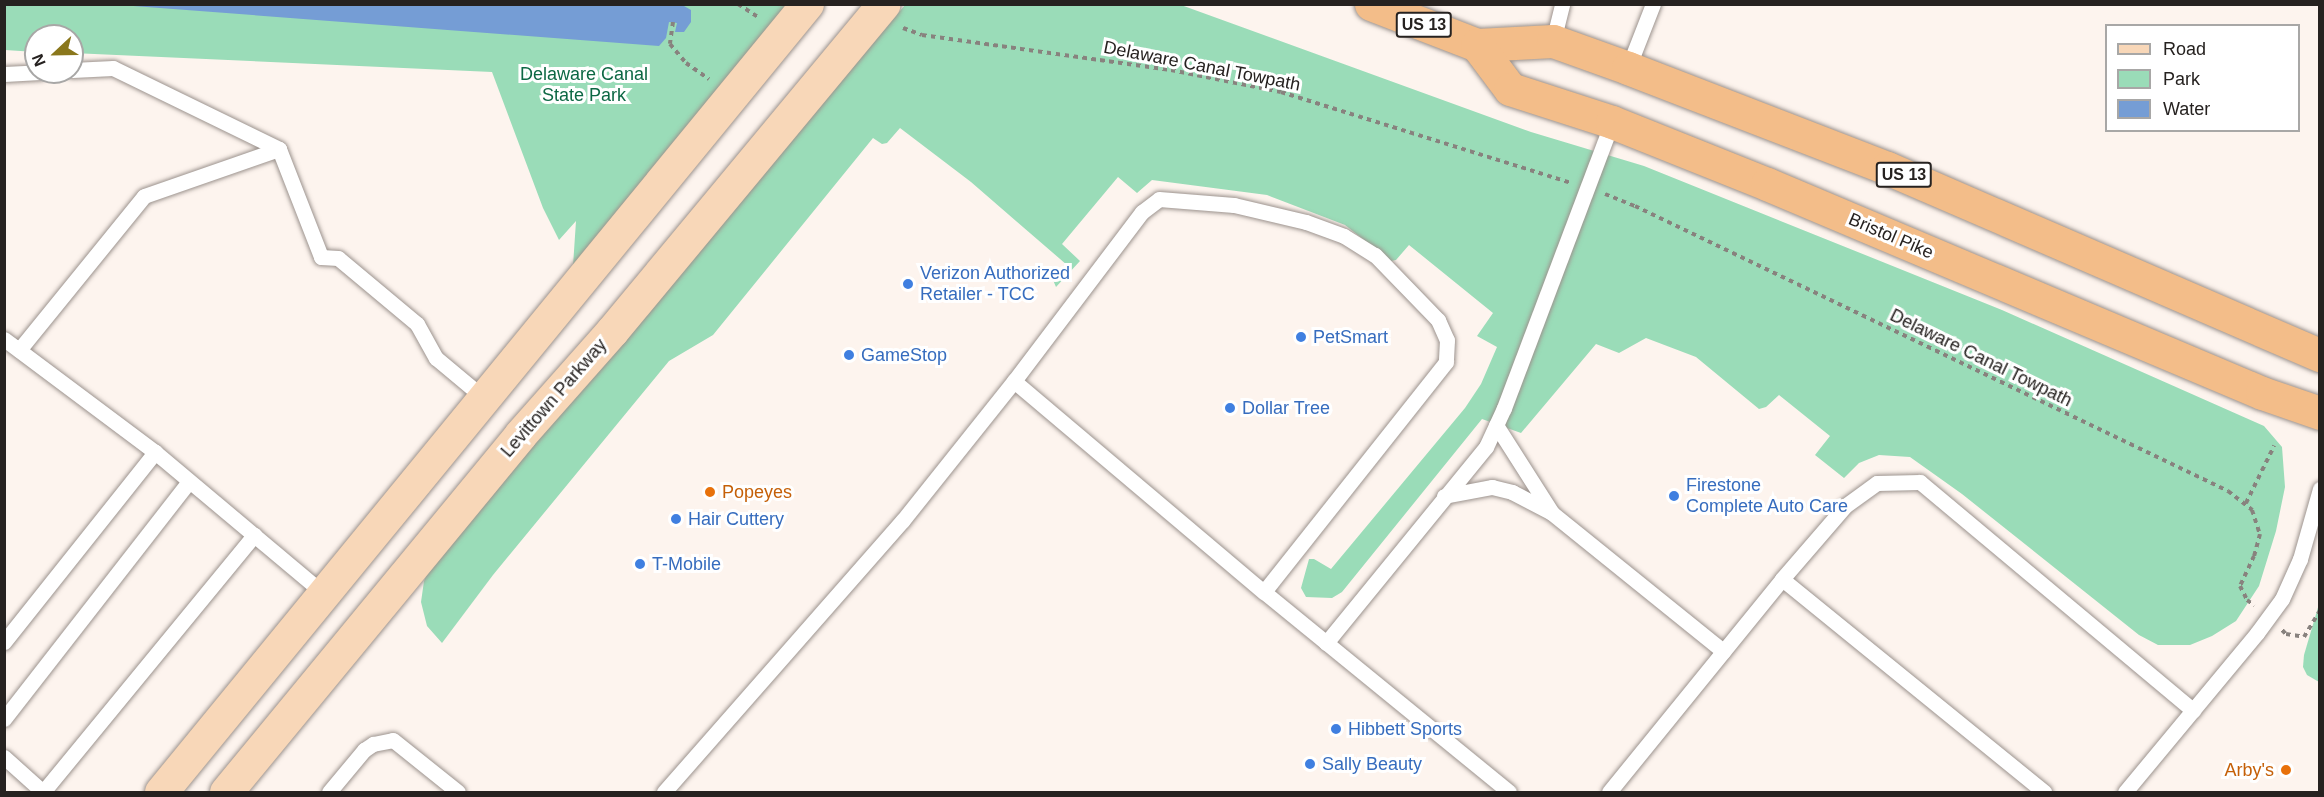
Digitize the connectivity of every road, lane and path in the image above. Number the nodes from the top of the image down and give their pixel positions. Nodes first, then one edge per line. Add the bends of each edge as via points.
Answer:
1 (738, 4) edge
2 (1371, 4) edge
3 (1562, 4) edge
4 (1653, 4) edge
5 (802, 7) edge
6 (893, 16) edge
7 (760, 19) dead end
8 (672, 22) dead end
9 (1553, 40) junction
10 (1477, 45) junction
11 (1628, 68) junction
12 (84, 69) edge
13 (24, 73) edge
14 (4, 74) edge
15 (710, 79) dead end
16 (1612, 122) junction
17 (279, 149) junction
18 (1559, 178) dead end
19 (1608, 195) dead end
20 (4, 339) edge
21 (19, 350) junction
22 (2319, 355) edge
23 (1014, 381) junction
24 (484, 398) junction
25 (2319, 413) edge
26 (1496, 425) junction
27 (2274, 446) dead end
28 (155, 452) junction
29 (189, 481) junction
30 (2319, 489) edge
31 (1444, 496) junction
32 (2246, 503) junction
33 (1552, 513) junction
34 (254, 535) junction
35 (1782, 579) junction
36 (1264, 592) junction
37 (324, 594) junction
38 (2247, 600) dead end
39 (2319, 610) edge
40 (2286, 634) dead end
41 (4, 642) edge
42 (1326, 643) junction
43 (1723, 651) junction
44 (2193, 710) junction
45 (4, 719) edge
46 (4, 757) edge
47 (43, 792) edge
48 (161, 792) edge
49 (226, 792) edge
50 (329, 792) edge
51 (458, 792) edge
52 (664, 792) edge
53 (1509, 792) edge
54 (1609, 792) edge
55 (2044, 792) edge
56 (2125, 792) edge

1 - 7 path
2 - 10 highway, US 13
3 - 9 lane
4 - 11 lane
5 - 24 main road
6 - 18 path, Delaware Canal Towpath via 921,35 1171,70 1281,92
6 - 49 main road, Levittown Parkway via 520,435
8 - 15 path via 670,44 686,63
9 - 10 highway, US 13
9 - 11 highway, US 13
10 - 16 highway, Bristol Pike / US 13 via 1510,89
11 - 22 highway, US 13 via 1887,168
12 - 17 lane via 113,68
13 - 14 lane
16 - 25 highway, Bristol Pike / US 13 via 1860,222 2262,393
16 - 26 lane
17 - 21 lane via 144,196
17 - 24 lane via 321,257 338,258 417,324 436,358
19 - 32 path, Delaware Canal Towpath
20 - 21 lane
21 - 28 lane
23 - 36 lane
23 - 36 lane via 1142,212 1159,199 1234,205 1306,222 1344,236 1375,255 1438,320 1448,340 1446,362
23 - 52 lane via 860,571
24 - 37 main road
26 - 31 lane via 1486,447
26 - 33 lane
27 - 32 path
28 - 29 lane
28 - 41 lane
29 - 34 lane
29 - 45 lane
30 - 44 lane via 2300,559 2282,599
31 - 33 lane via 1492,486
31 - 42 lane
32 - 38 path via 2260,534 2240,586
33 - 43 lane
34 - 37 lane
34 - 47 lane
35 - 43 lane
35 - 44 lane via 1845,506 1876,483 1920,482
35 - 55 lane
36 - 42 lane
37 - 48 main road
39 - 40 path via 2304,637
42 - 53 lane
43 - 54 lane
44 - 56 lane
46 - 47 lane
50 - 51 lane via 364,750 385,740 399,743

